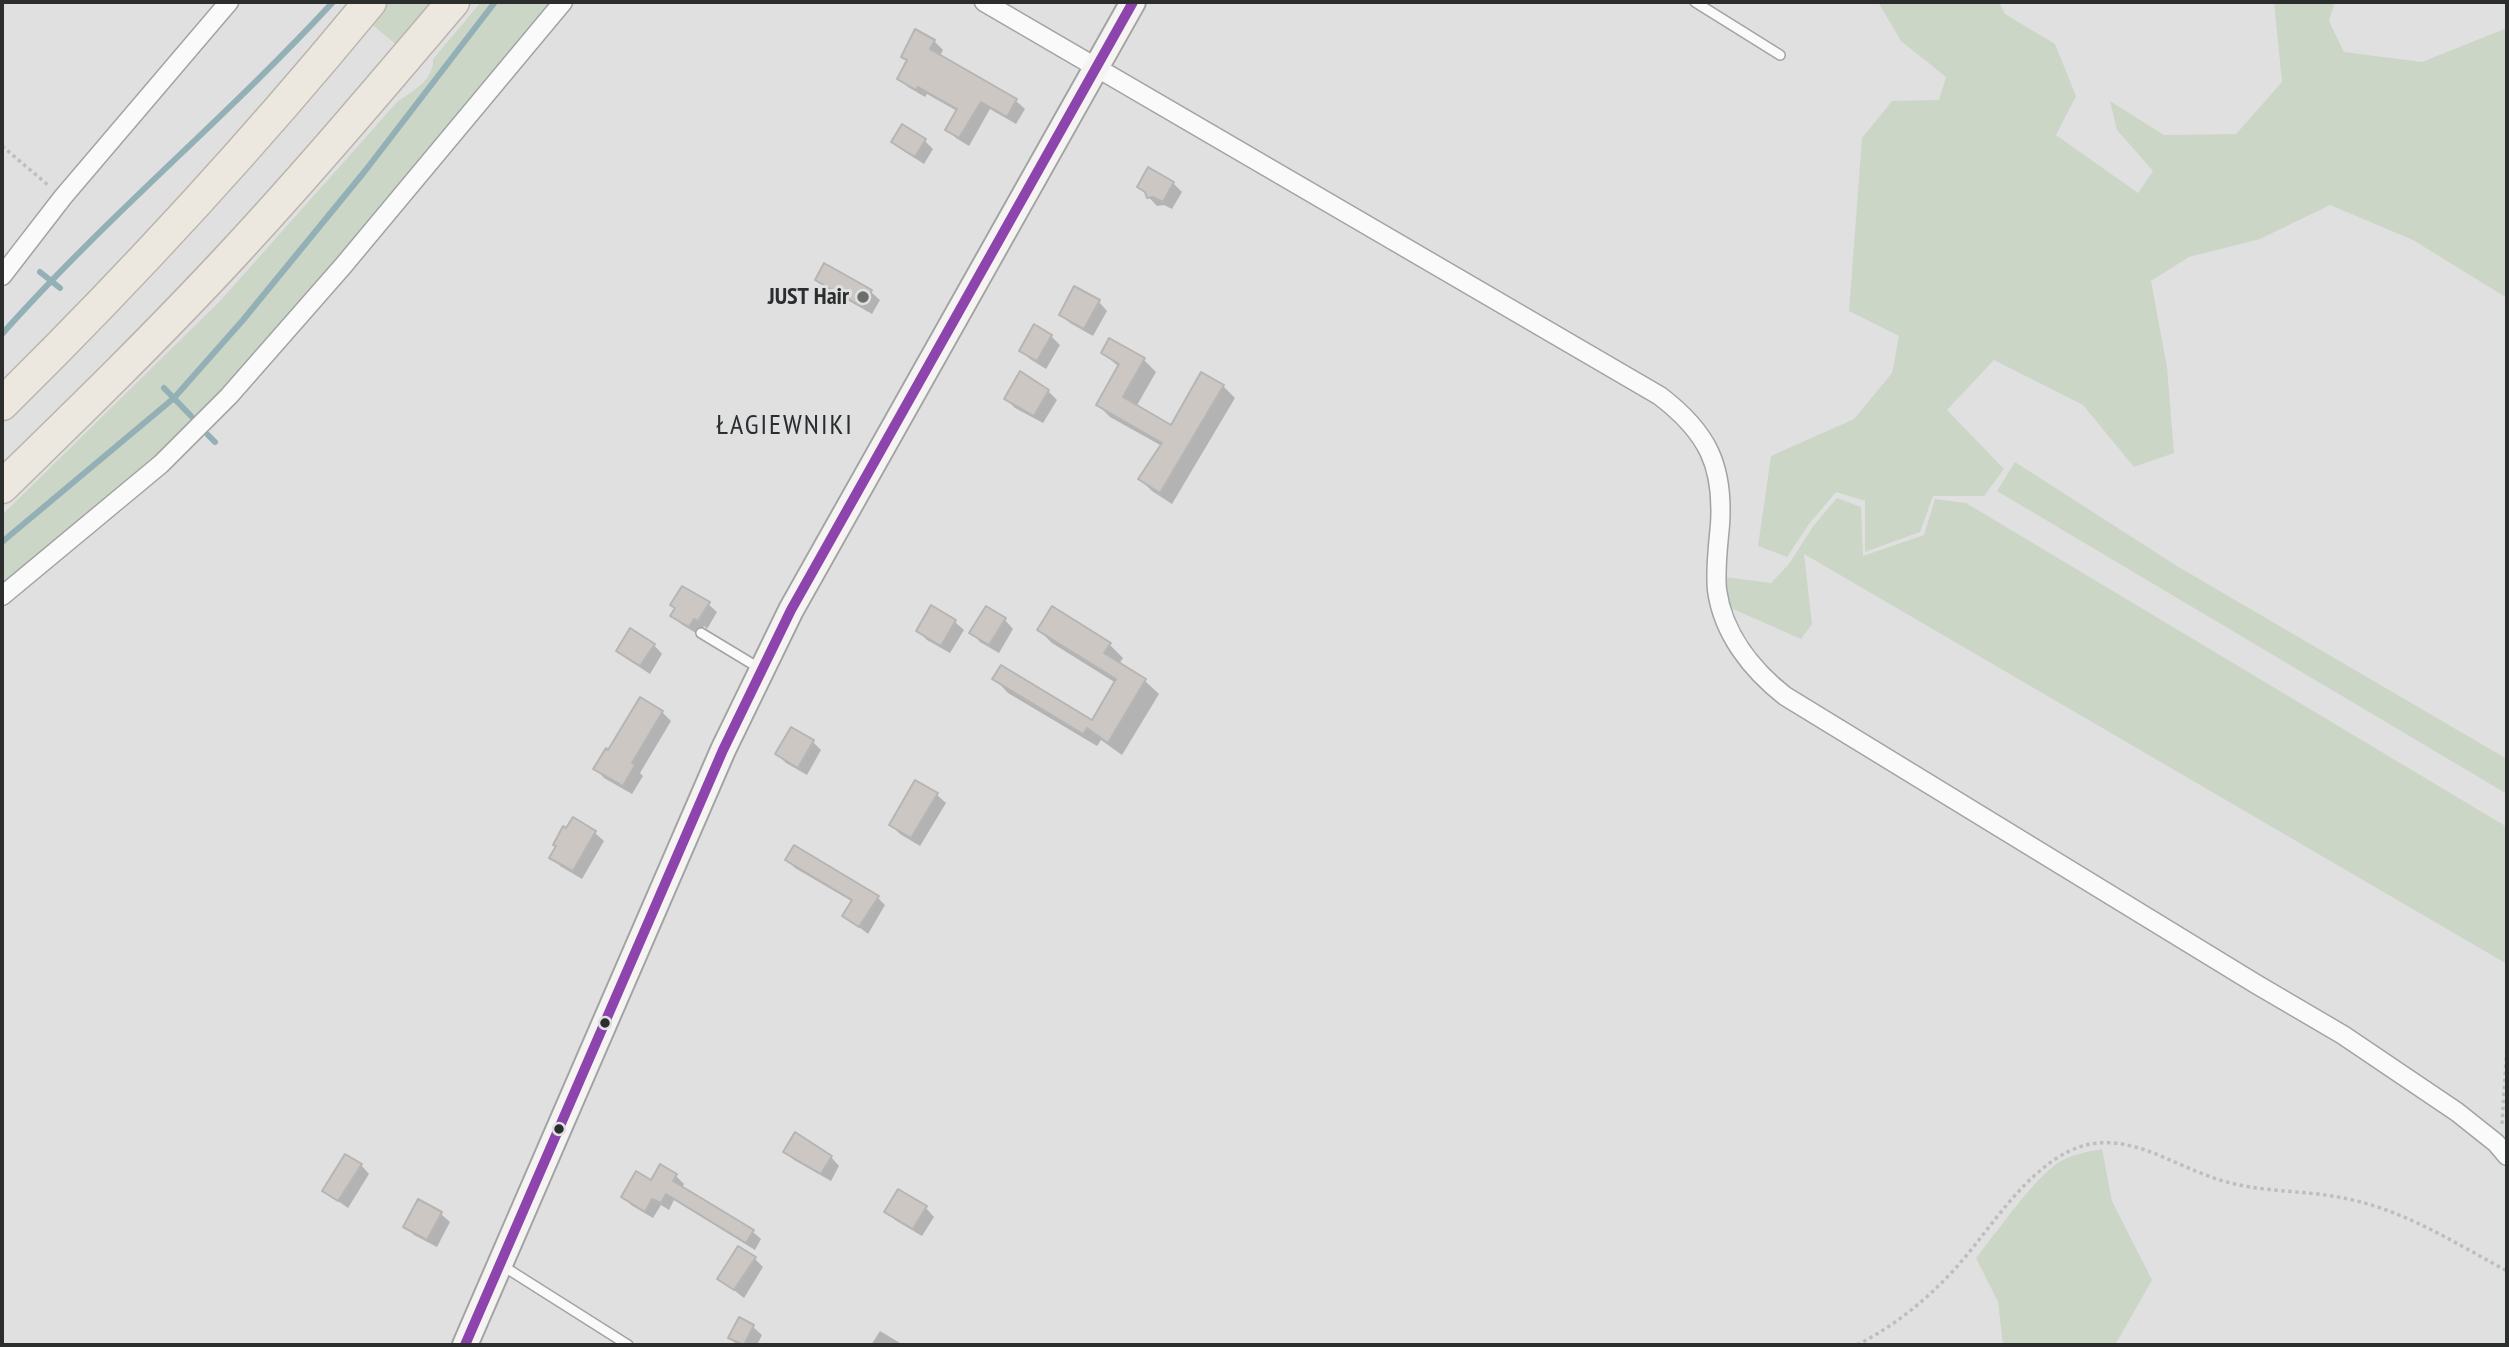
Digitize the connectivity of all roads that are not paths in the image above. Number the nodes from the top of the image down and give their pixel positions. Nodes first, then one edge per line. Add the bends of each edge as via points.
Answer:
1 (229, 2) edge
2 (370, 2) edge
3 (453, 2) edge
4 (563, 2) edge
5 (984, 2) edge
6 (1133, 2) edge
7 (1695, 2) edge
8 (1780, 55) dead end
9 (1096, 68) junction
10 (2, 276) edge
11 (2, 404) edge
12 (2, 487) edge
13 (2, 596) edge
14 (701, 634) dead end
15 (761, 669) junction
16 (2502, 1149) edge
17 (501, 1265) junction
18 (465, 1345) edge
19 (628, 1345) edge

1 - 10 street
2 - 11 highway via 190,209
3 - 12 highway via 232,255
4 - 13 street via 229,396 143,480
5 - 9 street
6 - 9 street
7 - 8 lane
9 - 15 street
9 - 16 street via 1660,396 1690,421 1715,463 1720,493 1720,605 1734,639 1769,683 1903,770 2343,1035
14 - 15 lane
15 - 17 street
17 - 18 street
17 - 19 lane

